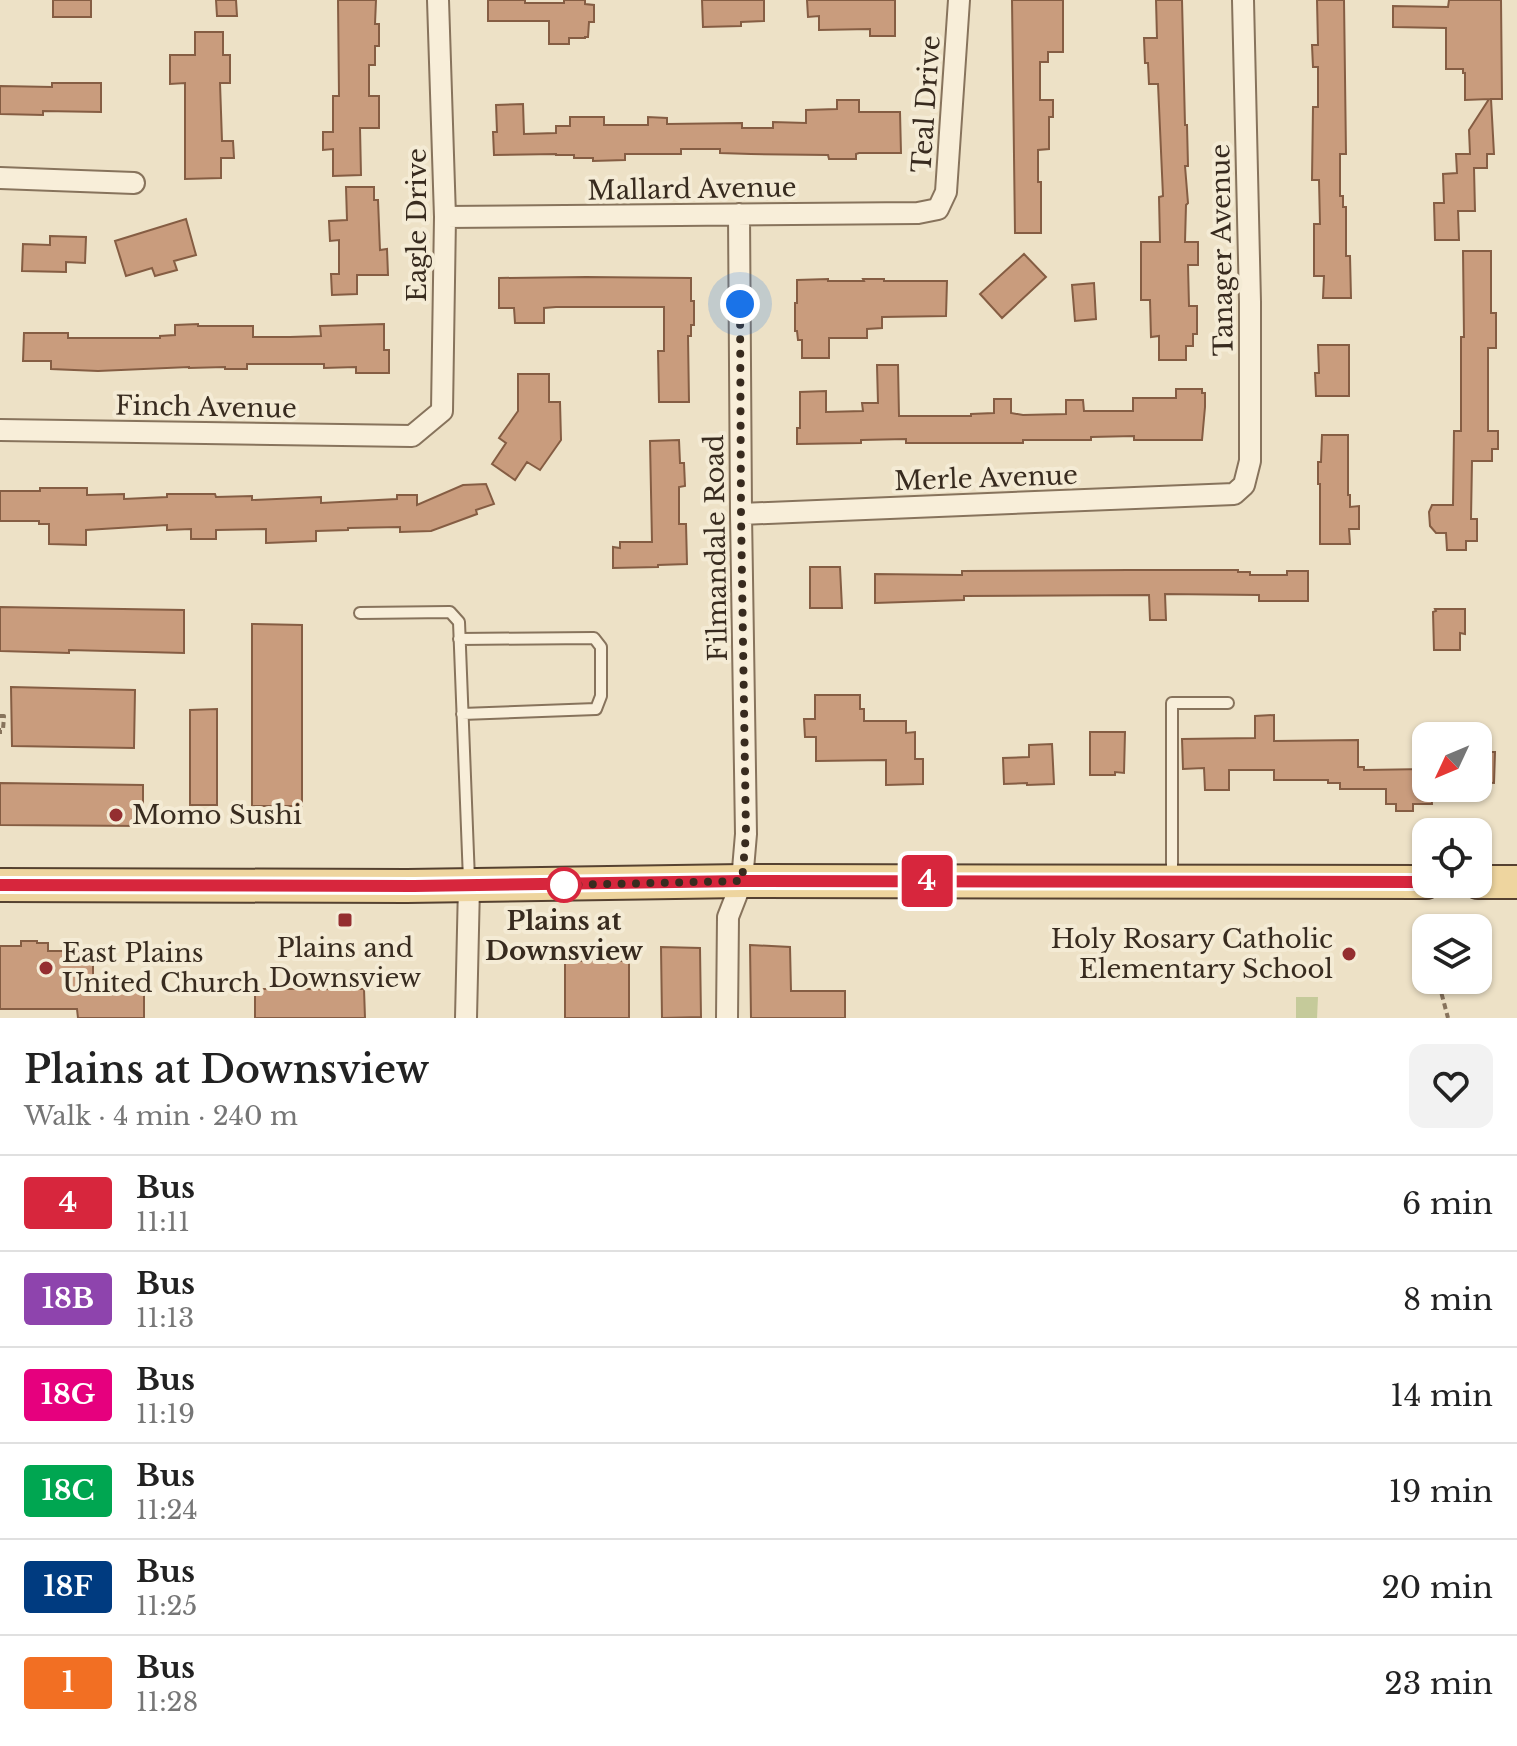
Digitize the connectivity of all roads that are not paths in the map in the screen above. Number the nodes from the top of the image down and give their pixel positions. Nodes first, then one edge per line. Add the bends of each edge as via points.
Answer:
1 (438, 0) edge
2 (959, 0) edge
3 (1243, 0) edge
4 (0, 178) edge
5 (134, 183) dead end
6 (938, 209) joint
7 (739, 214) junction
8 (445, 217) junction
9 (0, 430) edge
10 (412, 436) joint
11 (1234, 494) joint
12 (741, 514) junction
13 (360, 613) dead end
14 (459, 639) junction
15 (1228, 703) dead end
16 (462, 714) junction
17 (742, 881) junction
18 (1172, 882) junction
19 (1412, 882) edge
20 (1492, 882) edge
21 (1517, 882) edge
22 (0, 885) edge
23 (469, 886) junction
24 (466, 1018) edge
25 (727, 1018) edge

1 - 8 street, Eagle Drive
2 - 6 street, Teal Drive via 946,192
3 - 11 street, Tanager Avenue via 1250,461 1244,485
4 - 5 street
6 - 7 street, Mallard Avenue
7 - 8 street, Mallard Avenue
7 - 12 street, Filmandale Road
8 - 10 street, Eagle Drive via 442,411
9 - 10 street, Finch Avenue
11 - 12 street, Merle Avenue
12 - 17 street, Filmandale Road via 746,834
13 - 14 lane via 450,612 459,622
14 - 16 lane
14 - 16 lane via 594,638 601,647 596,709
15 - 18 lane via 1172,703
16 - 23 lane
17 - 18 main road
17 - 23 main road
17 - 25 street, Filmandale Road via 728,917
18 - 19 main road
20 - 21 main road
22 - 23 main road
23 - 24 street

